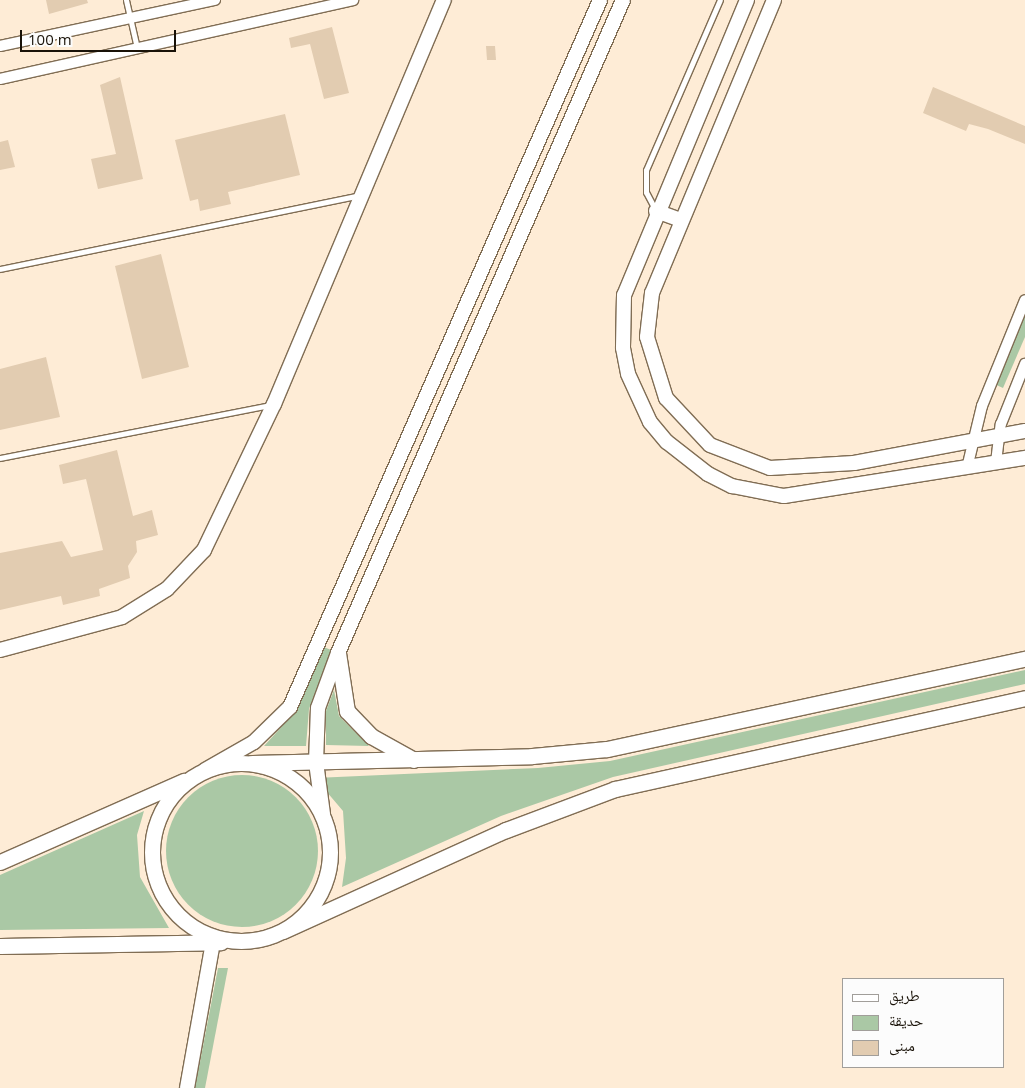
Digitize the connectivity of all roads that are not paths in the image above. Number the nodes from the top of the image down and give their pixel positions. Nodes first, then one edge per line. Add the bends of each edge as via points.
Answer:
1 (126, 0) edge
2 (215, 0) edge
3 (353, 0) edge
4 (444, 0) edge
5 (624, 0) edge
6 (720, 0) edge
7 (747, 0) edge
8 (774, 0) edge
9 (595, 2) edge
10 (130, 18) junction
11 (587, 32) junction
12 (607, 39) junction
13 (0, 46) edge
14 (137, 48) junction
15 (0, 79) edge
16 (360, 195) junction
17 (656, 211) junction
18 (681, 220) junction
19 (0, 269) edge
20 (1025, 300) edge
21 (1025, 364) edge
22 (274, 404) junction
23 (1025, 431) edge
24 (998, 436) junction
25 (971, 442) junction
26 (0, 458) edge
27 (1025, 458) edge
28 (996, 462) junction
29 (967, 468) junction
30 (0, 650) edge
31 (338, 653) junction
32 (1025, 659) edge
33 (1025, 698) edge
34 (415, 760) junction
35 (316, 762) junction
36 (252, 763) junction
37 (205, 770) junction
38 (323, 814) junction
39 (0, 862) edge
40 (283, 931) junction
41 (213, 942) junction
42 (242, 942) junction
43 (0, 946) edge
44 (187, 1088) edge

1 - 10 lane
2 - 10 street
3 - 14 street
4 - 16 street
5 - 12 street
6 - 17 lane via 646,170 646,192
7 - 17 street
8 - 18 street
9 - 11 street
10 - 13 street
10 - 14 lane
11 - 12 street
11 - 37 street via 290,707 254,742
12 - 31 street
14 - 15 street
16 - 19 lane
16 - 22 street
17 - 18 street
17 - 29 street via 624,295 623,348 642,406 667,442 686,460 732,486 784,496
18 - 25 street via 652,293 647,337 666,398 710,445 749,463 791,470
20 - 25 street
21 - 24 street
22 - 26 lane
22 - 30 street via 214,535 180,577 138,609 105,624
23 - 24 street
24 - 25 street
24 - 28 street
25 - 29 street
27 - 28 street
28 - 29 street
31 - 34 main road via 347,711 371,736
31 - 35 street via 318,708
32 - 34 main road via 607,749
33 - 40 main road via 616,789 506,830
34 - 35 main road
35 - 36 main road
35 - 38 street
36 - 37 main road
36 - 38 main road via 281,772 306,789
37 - 39 main road
37 - 42 main road via 180,787 162,812 152,841 154,871 165,899 186,922 212,937
38 - 40 main road via 330,840 327,876 305,915
40 - 42 main road
41 - 42 main road
41 - 43 main road
41 - 44 street

